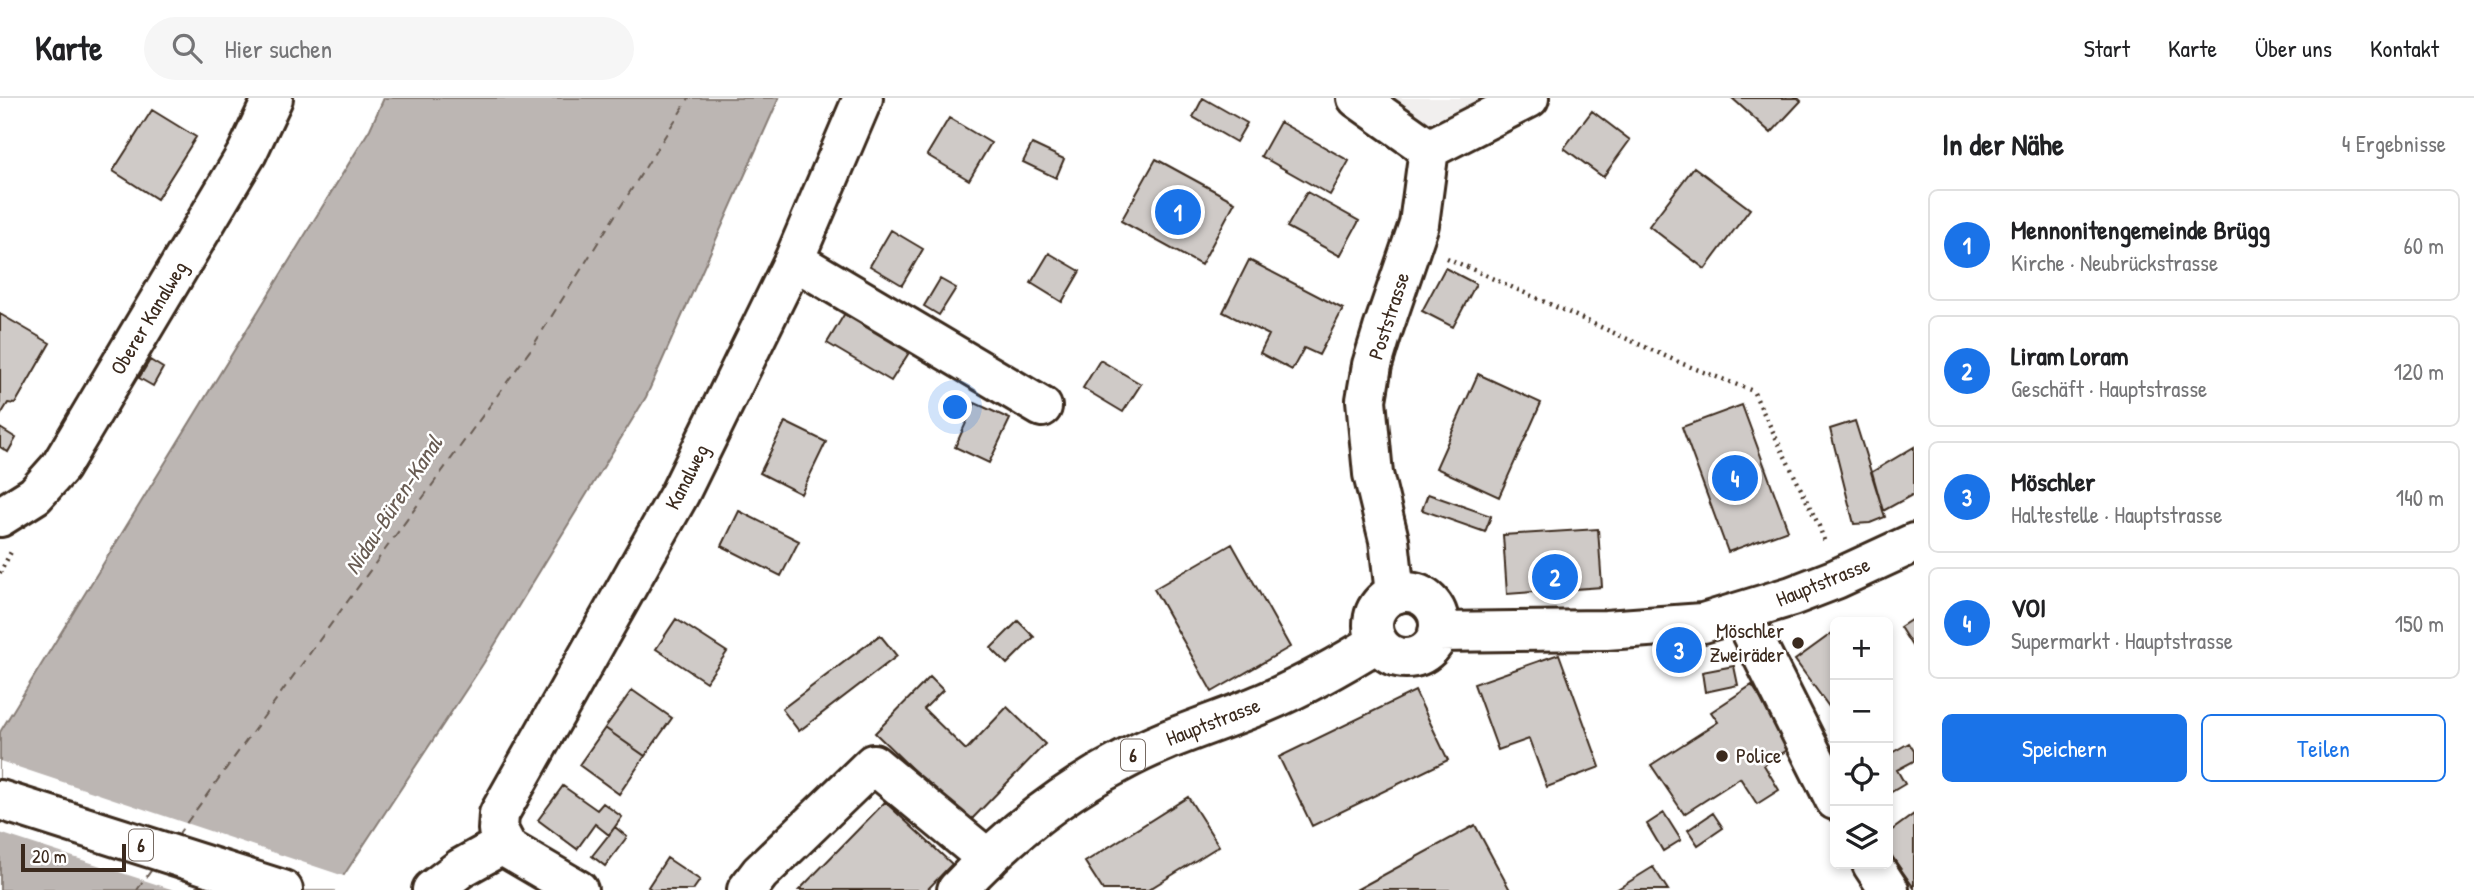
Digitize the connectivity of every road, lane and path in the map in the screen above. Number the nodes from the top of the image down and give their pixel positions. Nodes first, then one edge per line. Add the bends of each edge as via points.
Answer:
1 (273, 98) edge
2 (863, 98) edge
3 (1357, 98) edge
4 (1529, 98) edge
5 (1429, 149) junction
6 (1438, 254) dead end
7 (794, 260) junction
8 (1042, 407) dead end
9 (4, 514) edge
10 (1914, 543) edge
11 (1826, 546) dead end
12 (1395, 594) junction
13 (1741, 613) junction
14 (1438, 632) junction
15 (1378, 642) junction
16 (1830, 790) edge
17 (0, 800) edge
18 (505, 844) junction
19 (988, 859) junction
20 (1875, 869) edge
21 (283, 890) edge
22 (432, 890) edge
23 (578, 890) edge
24 (747, 890) edge
25 (957, 890) edge
26 (1889, 890) edge

1 - 9 main road, Oberer Kanalweg via 247,153 60,467 35,495
2 - 7 main road, Kanalweg
3 - 5 main road
4 - 5 main road
5 - 12 main road, Poststrasse via 1419,224 1383,329 1366,400 1373,474 1389,540
6 - 11 path via 1753,391
7 - 8 main road
7 - 18 main road, Kanalweg via 680,493 499,814 498,830
10 - 13 main road, Hauptstrasse via 1836,579
12 - 14 main road via 1412,593 1427,601 1437,615
12 - 15 main road via 1375,614
13 - 14 main road, Hauptstrasse via 1668,627
13 - 16 main road
14 - 15 main road via 1428,649 1411,658 1392,655
15 - 19 main road, Hauptstrasse / 6 via 1266,702 1121,761 1050,806
17 - 21 main road, 6
18 - 22 main road
18 - 23 main road
19 - 24 main road via 873,764
19 - 25 main road, Hauptstrasse / 6
20 - 26 main road

